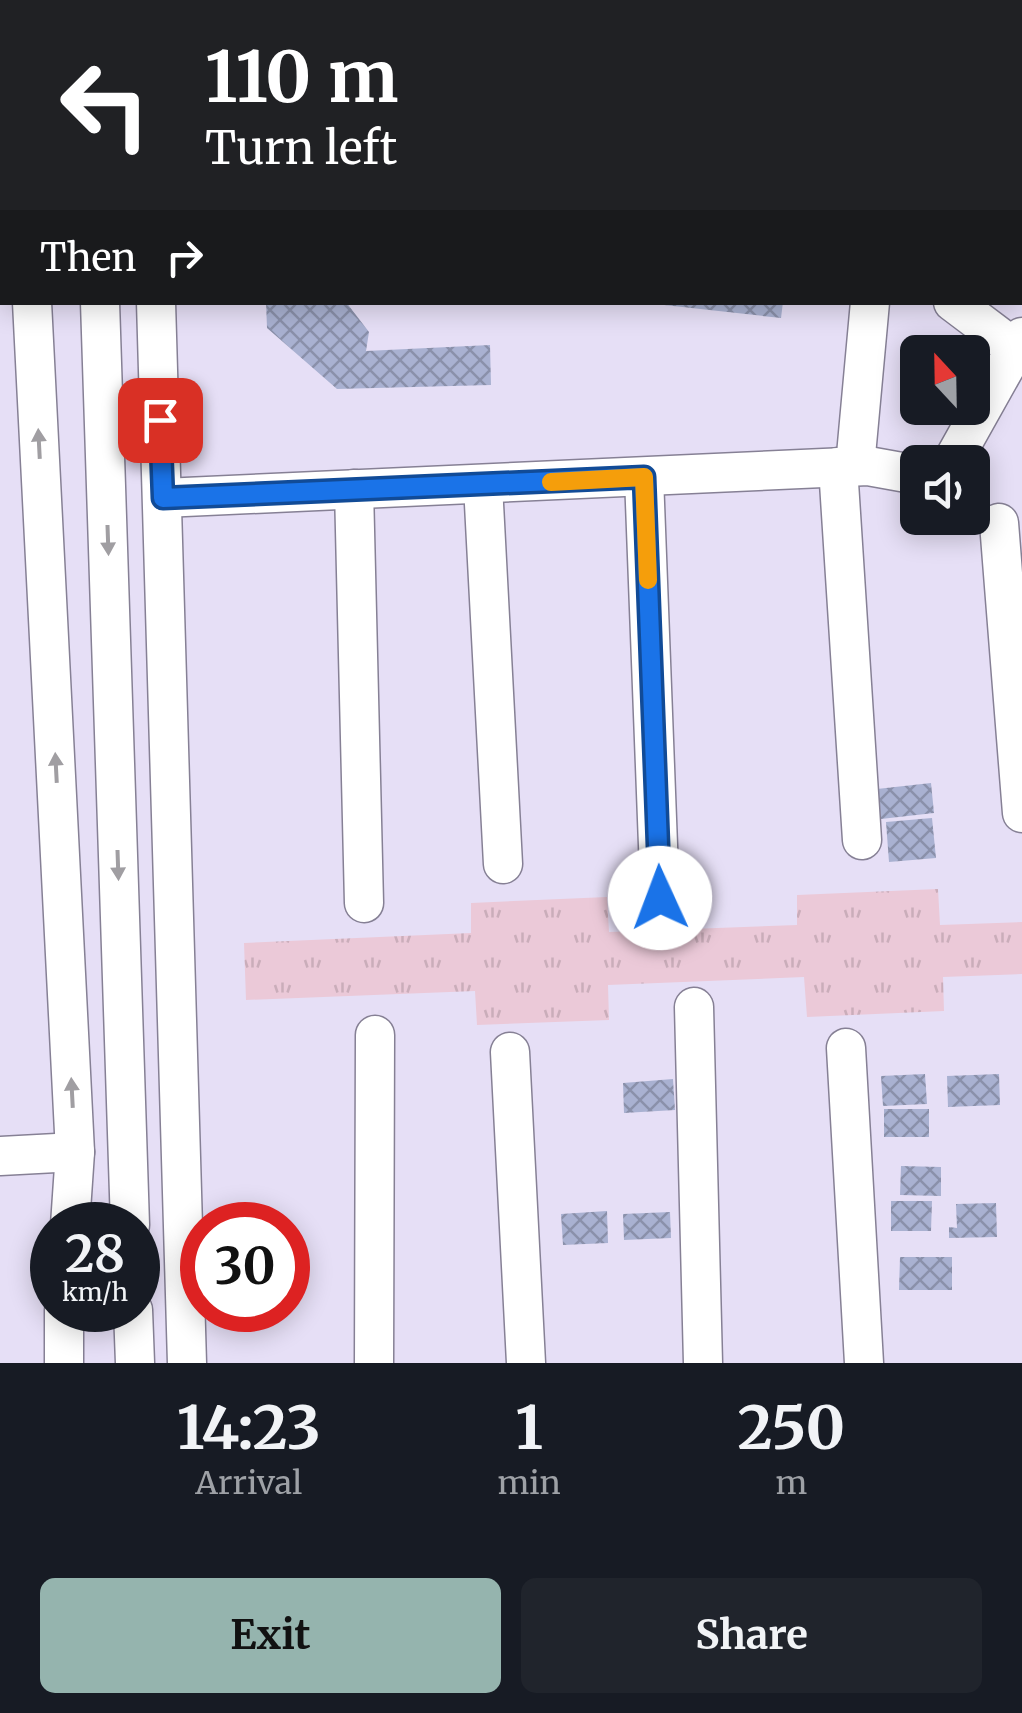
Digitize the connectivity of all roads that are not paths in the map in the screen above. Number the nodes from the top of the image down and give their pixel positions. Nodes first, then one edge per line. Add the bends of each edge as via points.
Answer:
1 (32, 305) edge
2 (100, 305) edge
3 (156, 305) edge
4 (870, 305) edge
5 (959, 305) edge
6 (1018, 342) edge
7 (961, 445) edge
8 (847, 467) junction
9 (900, 473) edge
10 (644, 477) junction
11 (483, 485) junction
12 (354, 489) junction
13 (163, 498) junction
14 (998, 521) edge
15 (1022, 814) edge
16 (862, 840) dead end
17 (502, 864) dead end
18 (660, 898) dead end
19 (364, 903) dead end
20 (694, 1007) dead end
21 (375, 1035) dead end
22 (846, 1048) dead end
23 (510, 1052) dead end
24 (74, 1152) junction
25 (0, 1156) edge
26 (71, 1202) edge
27 (129, 1202) edge
28 (134, 1332) edge
29 (137, 1332) edge
30 (135, 1363) edge
31 (146, 1363) edge
32 (187, 1363) edge
33 (374, 1363) edge
34 (526, 1363) edge
35 (703, 1363) edge
36 (864, 1363) edge

24 -> 1 street
2 -> 27 street
3 - 13 street
4 - 8 street
5 - 6 street
6 - 7 street
8 - 9 street
8 - 10 street
8 - 16 street
10 - 11 street
10 - 18 street
11 - 12 street
11 - 17 street
12 - 13 street
12 - 19 street
13 - 32 street
14 - 15 street
20 - 35 street
21 - 33 street
22 - 36 street
23 - 34 street
24 - 25 street
24 - 26 street
28 - 30 street
29 - 31 street

